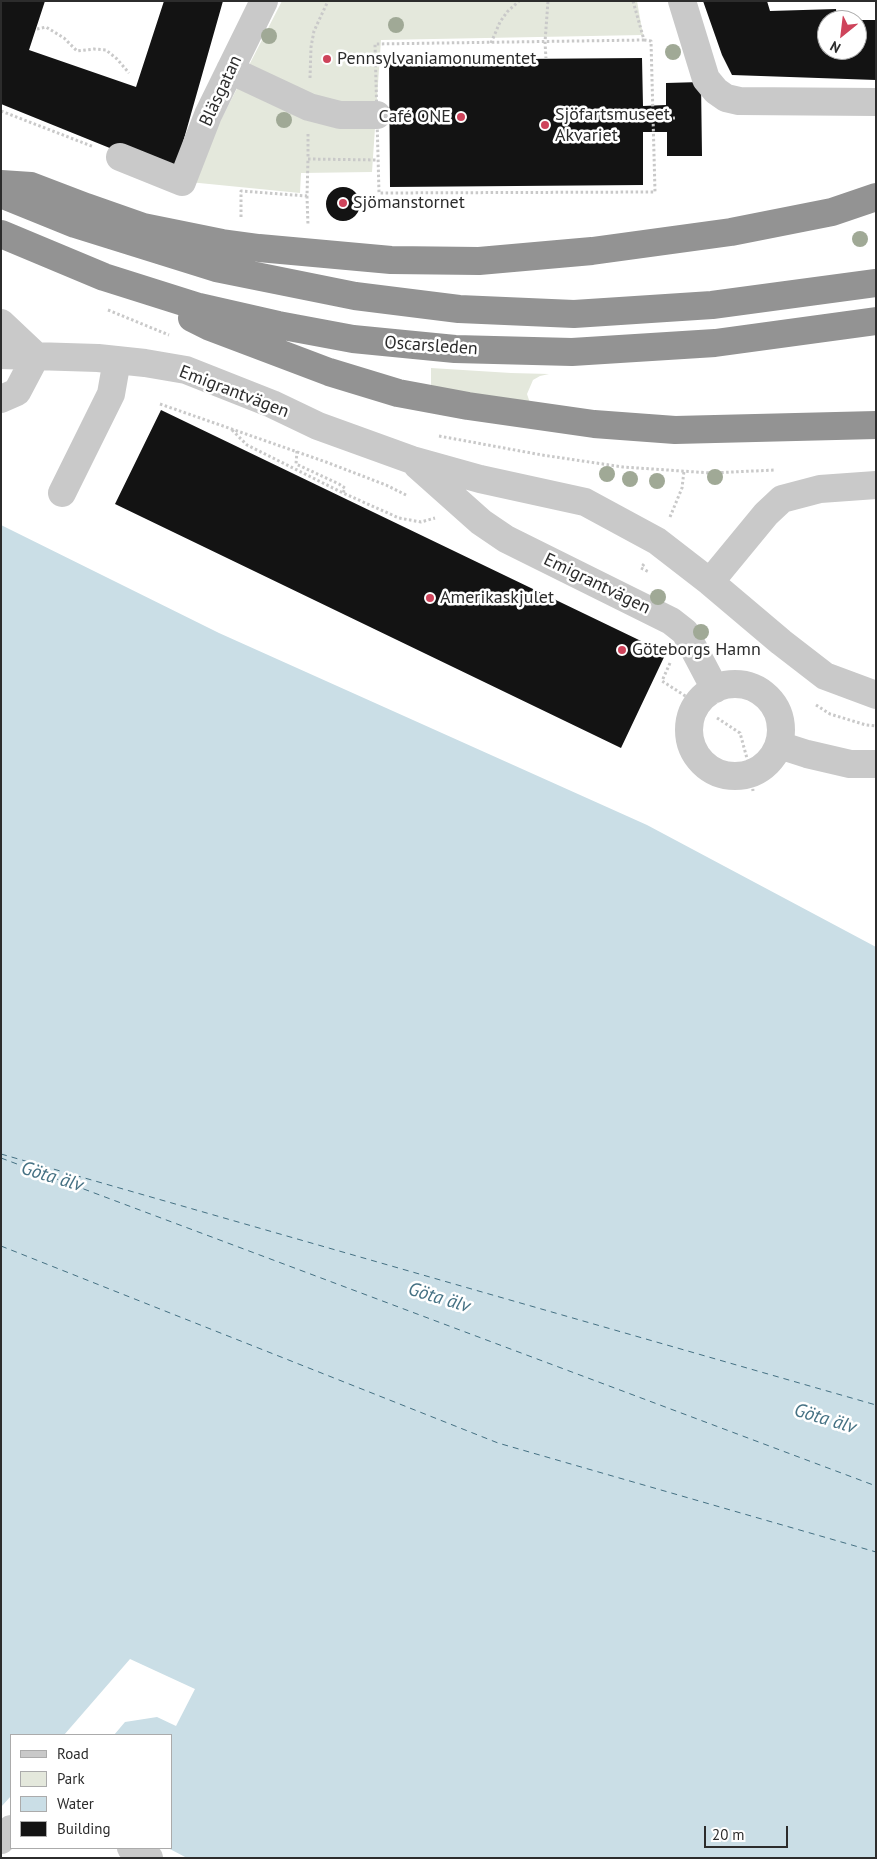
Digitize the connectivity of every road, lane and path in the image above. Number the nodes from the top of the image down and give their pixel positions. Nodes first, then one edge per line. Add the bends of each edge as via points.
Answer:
1 (264, 1) edge
2 (328, 1) edge
3 (519, 1) edge
4 (548, 1) edge
5 (633, 1) edge
6 (682, 1) edge
7 (36, 28) dead end
8 (644, 40) junction
9 (491, 42) junction
10 (545, 42) junction
11 (546, 59) dead end
12 (230, 70) junction
13 (129, 73) dead end
14 (876, 102) edge
15 (309, 107) junction
16 (1, 112) edge
17 (377, 115) junction
18 (676, 118) dead end
19 (653, 119) junction
20 (67, 137) dead end
21 (120, 157) dead end
22 (308, 159) junction
23 (378, 160) junction
24 (1, 184) edge
25 (1, 194) edge
26 (307, 196) junction
27 (876, 197) edge
28 (308, 210) dead end
29 (242, 223) dead end
30 (1, 234) edge
31 (104, 277) junction
32 (876, 283) edge
33 (876, 321) edge
34 (1, 323) edge
35 (1, 355) edge
36 (36, 356) junction
37 (118, 360) junction
38 (1, 399) edge
39 (160, 404) dead end
40 (876, 425) edge
41 (230, 429) junction
42 (412, 460) junction
43 (296, 464) dead end
44 (876, 485) edge
45 (62, 493) dead end
46 (343, 493) junction
47 (416, 500) dead end
48 (430, 511) dead end
49 (436, 517) junction
50 (441, 523) dead end
51 (710, 582) junction
52 (672, 659) dead end
53 (871, 693) edge
54 (706, 697) junction
55 (866, 725) dead end
56 (876, 726) edge
57 (779, 745) junction
58 (876, 764) edge
59 (752, 782) junction
60 (10, 1830) edge
61 (1, 1840) edge
62 (133, 1849) edge
63 (149, 1858) edge

1 - 12 street, Bläsgatan
2 - 15 path via 311,46
3 - 9 path via 500,22
4 - 10 path
5 - 8 path
6 - 14 street via 706,79 726,98 739,101
7 - 13 path via 46,27 77,51 106,50
8 - 10 path
8 - 19 path via 651,41
9 - 10 path
9 - 17 path via 375,44
10 - 11 path
12 - 15 street
12 - 21 street, Bläsgatan via 182,182
15 - 17 street via 340,115
15 - 22 path
16 - 20 path
17 - 23 path
18 - 19 path
19 - 23 path via 654,192 379,193
22 - 23 path
22 - 26 path
24 - 27 highway via 31,186 143,227 222,243 391,260 469,261 592,251 731,232 832,212
25 - 32 highway via 75,224 216,268 355,296 459,309 574,314 712,305
26 - 28 path
26 - 29 path via 242,191
30 - 31 highway, Oscarsleden
31 - 33 highway, Oscarsleden via 199,307 278,325 353,339 455,350 572,352 714,344
31 - 40 highway via 210,327 329,372 398,393 594,424 675,430
34 - 36 street
35 - 36 street, Emigrantvägen
36 - 37 street, Emigrantvägen
36 - 38 street via 17,392
37 - 42 street, Emigrantvägen via 186,370 318,426
37 - 45 street via 111,394
39 - 41 path
41 - 46 path via 247,445
41 - 47 path via 386,485
42 - 51 street, Emigrantvägen via 585,502 657,541
42 - 54 street, Emigrantvägen via 506,540 671,621 685,632
43 - 46 path via 339,484 344,488
44 - 51 street via 820,489 782,499
46 - 49 path via 400,518 421,522
48 - 49 path
49 - 50 path
51 - 53 street, Emigrantvägen via 825,676
52 - 54 path via 662,681
54 - 57 street via 730,684 760,690 779,714
54 - 59 path via 740,733
54 - 59 street via 692,716 691,741 696,753 714,770 726,775 739,775
55 - 56 path
57 - 58 street via 850,764
57 - 59 street
60 - 61 street
62 - 63 street

